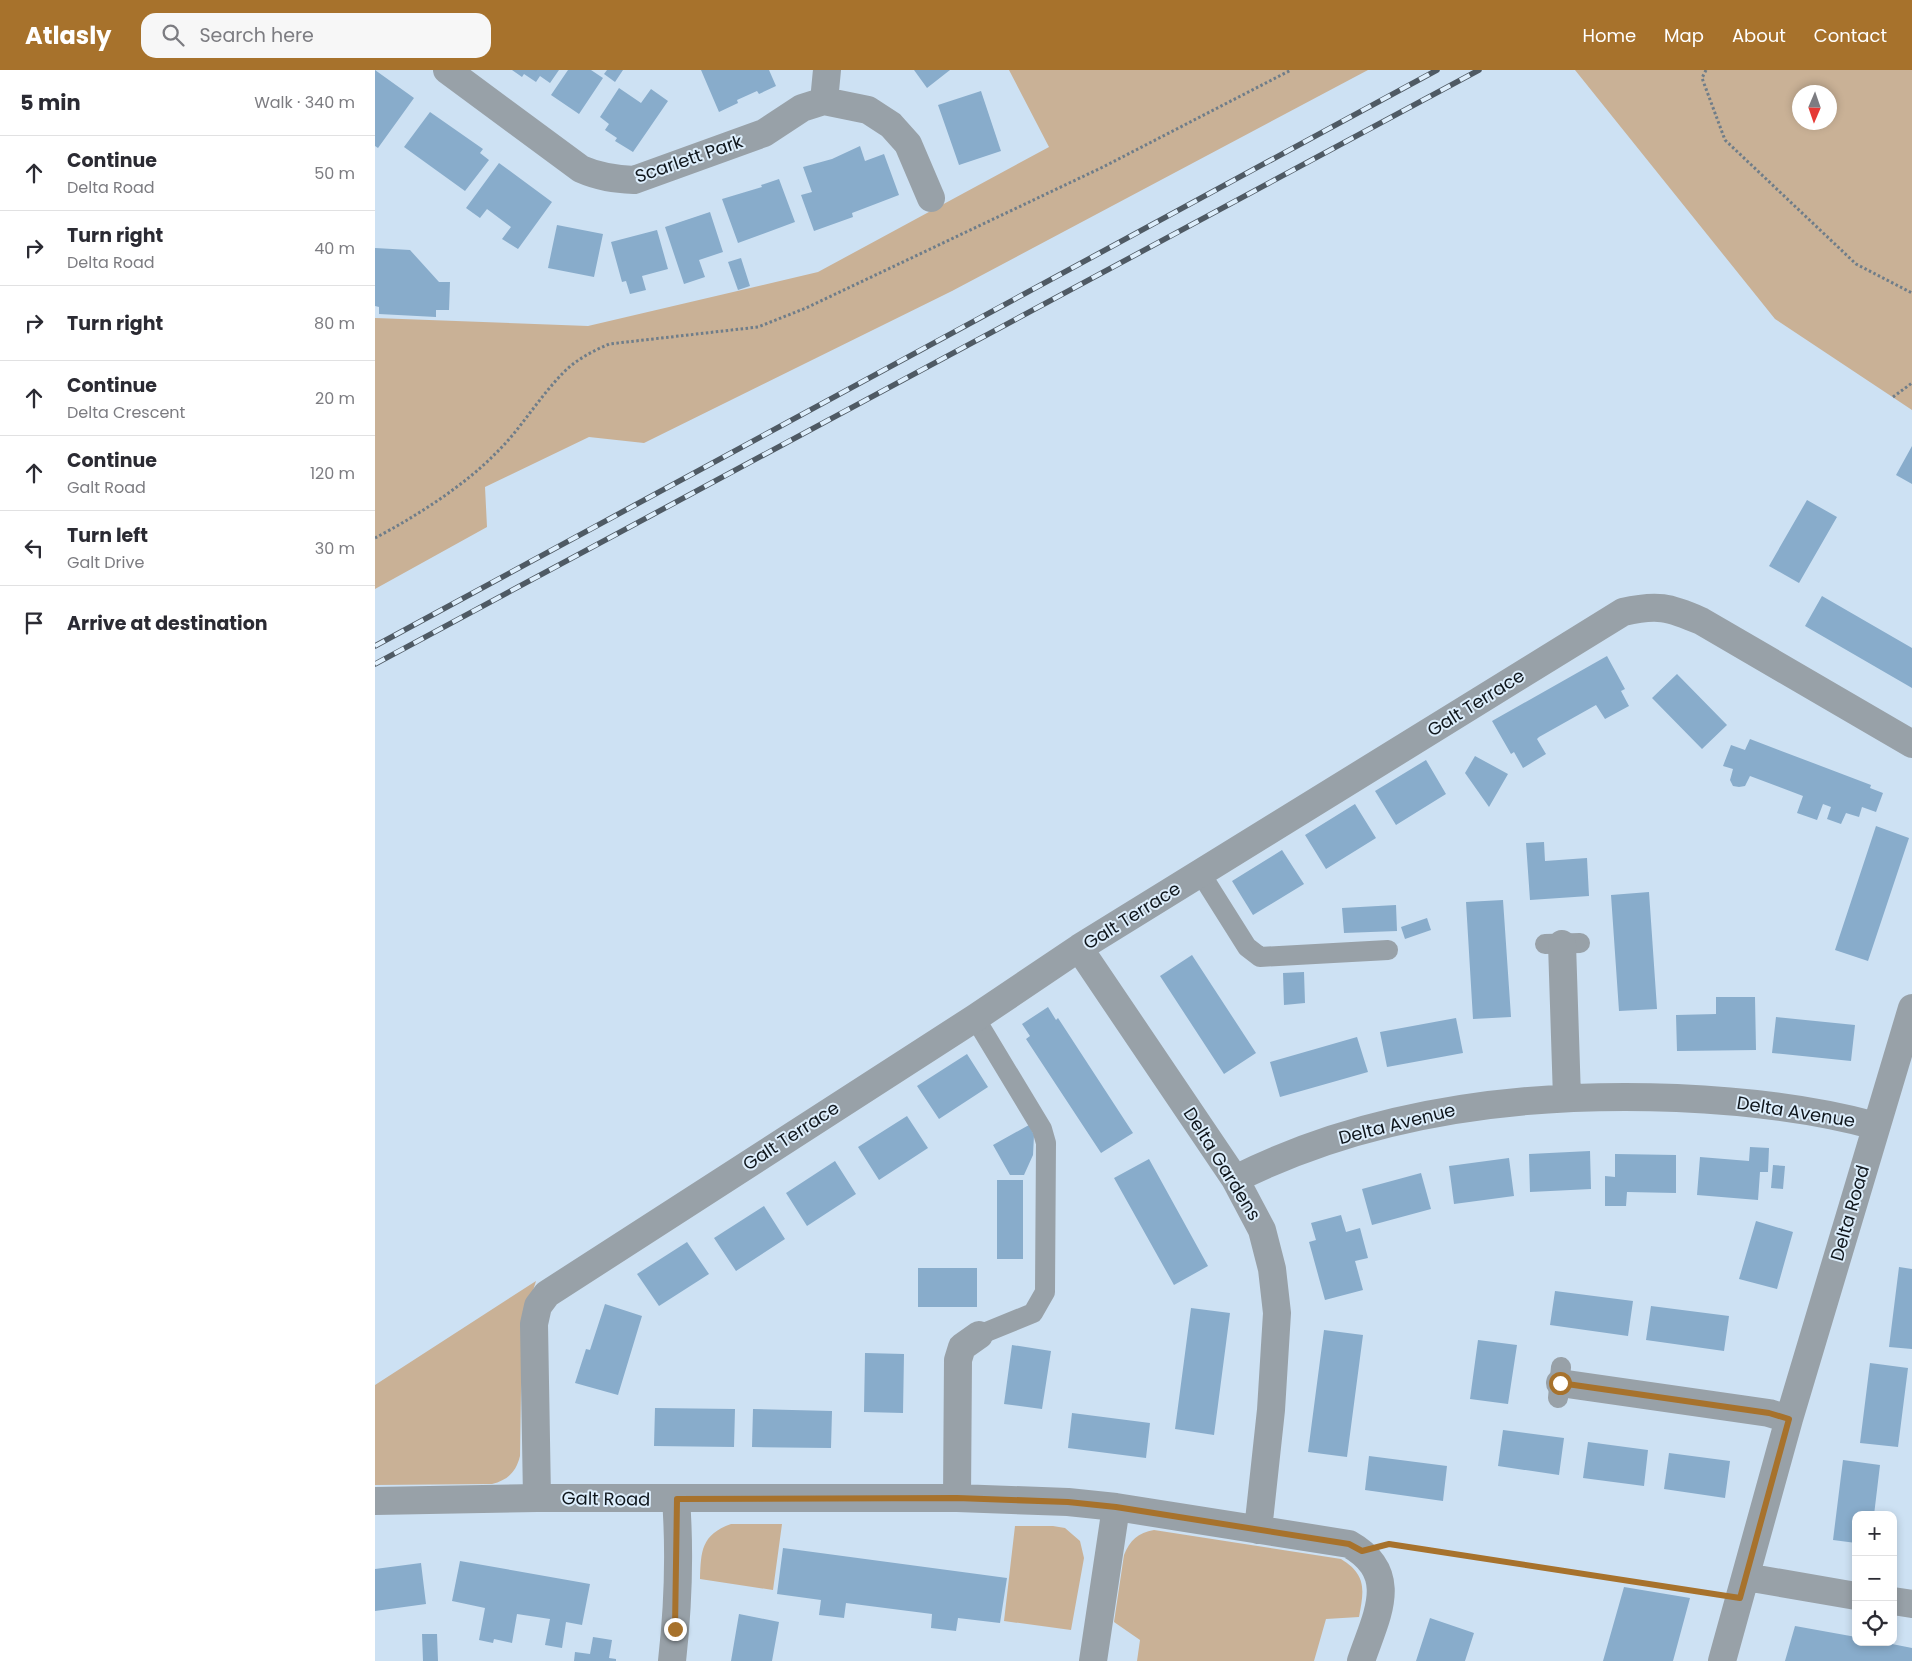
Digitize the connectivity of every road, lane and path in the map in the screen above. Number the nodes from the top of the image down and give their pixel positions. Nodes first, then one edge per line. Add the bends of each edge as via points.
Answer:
1 (827, 70) edge
2 (1291, 70) edge
3 (1706, 70) edge
4 (455, 72) edge
5 (824, 101) junction
6 (931, 198) dead end
7 (1912, 293) edge
8 (1912, 383) edge
9 (1893, 397) dead end
10 (375, 538) edge
11 (1912, 744) edge
12 (1201, 874) junction
13 (1562, 944) dead end
14 (1079, 948) junction
15 (1389, 950) dead end
16 (1912, 1008) edge
17 (975, 1018) junction
18 (1567, 1098) junction
19 (1876, 1126) junction
20 (1235, 1178) junction
21 (979, 1335) joint
22 (1560, 1383) dead end
23 (1789, 1419) junction
24 (537, 1498) junction
25 (957, 1498) junction
26 (677, 1499) junction
27 (375, 1501) edge
28 (1116, 1507) junction
29 (1258, 1530) junction
30 (1362, 1551) junction
31 (1743, 1587) junction
32 (1852, 1596) edge
33 (1897, 1602) edge
34 (1912, 1604) edge
35 (672, 1661) edge
36 (1093, 1661) edge
37 (1361, 1661) edge
38 (1722, 1661) edge

1 - 5 street
2 - 10 path via 1103,167 806,308 758,327 609,344 588,354 565,371 497,453 462,483
3 - 7 path via 1702,78 1725,140 1856,264
4 - 5 street, Scarlett Park via 581,169 615,179 635,180 764,134 802,108
5 - 6 street via 868,110 891,125 907,144
8 - 9 path
11 - 12 street, Galt Terrace via 1701,621 1675,610 1645,606 1623,612
12 - 14 street, Galt Terrace
12 - 15 lane via 1247,947 1260,957
13 - 18 street
14 - 17 street, Galt Terrace
14 - 20 street, Delta Gardens
16 - 19 street, Delta Road
17 - 21 lane via 1042,1129 1046,1143 1045,1292 1033,1313
17 - 24 street, Galt Terrace via 547,1294 538,1306 534,1324
18 - 19 street, Delta Avenue via 1717,1100 1783,1106
18 - 20 street, Delta Avenue via 1459,1108 1403,1120 1305,1147
19 - 23 street, Delta Road
20 - 29 street, Delta Gardens via 1262,1230 1272,1269 1277,1313
21 - 25 street via 962,1347 958,1360
22 - 23 street via 1769,1413
23 - 31 street, Delta Road
24 - 26 street, Galt Road
24 - 27 street, Galt Road
25 - 26 street, Galt Road
25 - 28 street, Galt Road
26 - 35 street
28 - 29 street, Galt Road
28 - 36 street
29 - 30 street, Galt Road via 1349,1544
30 - 31 path via 1389,1544
30 - 37 street via 1372,1562 1382,1587
31 - 32 street
31 - 38 street, Delta Road
33 - 34 street

